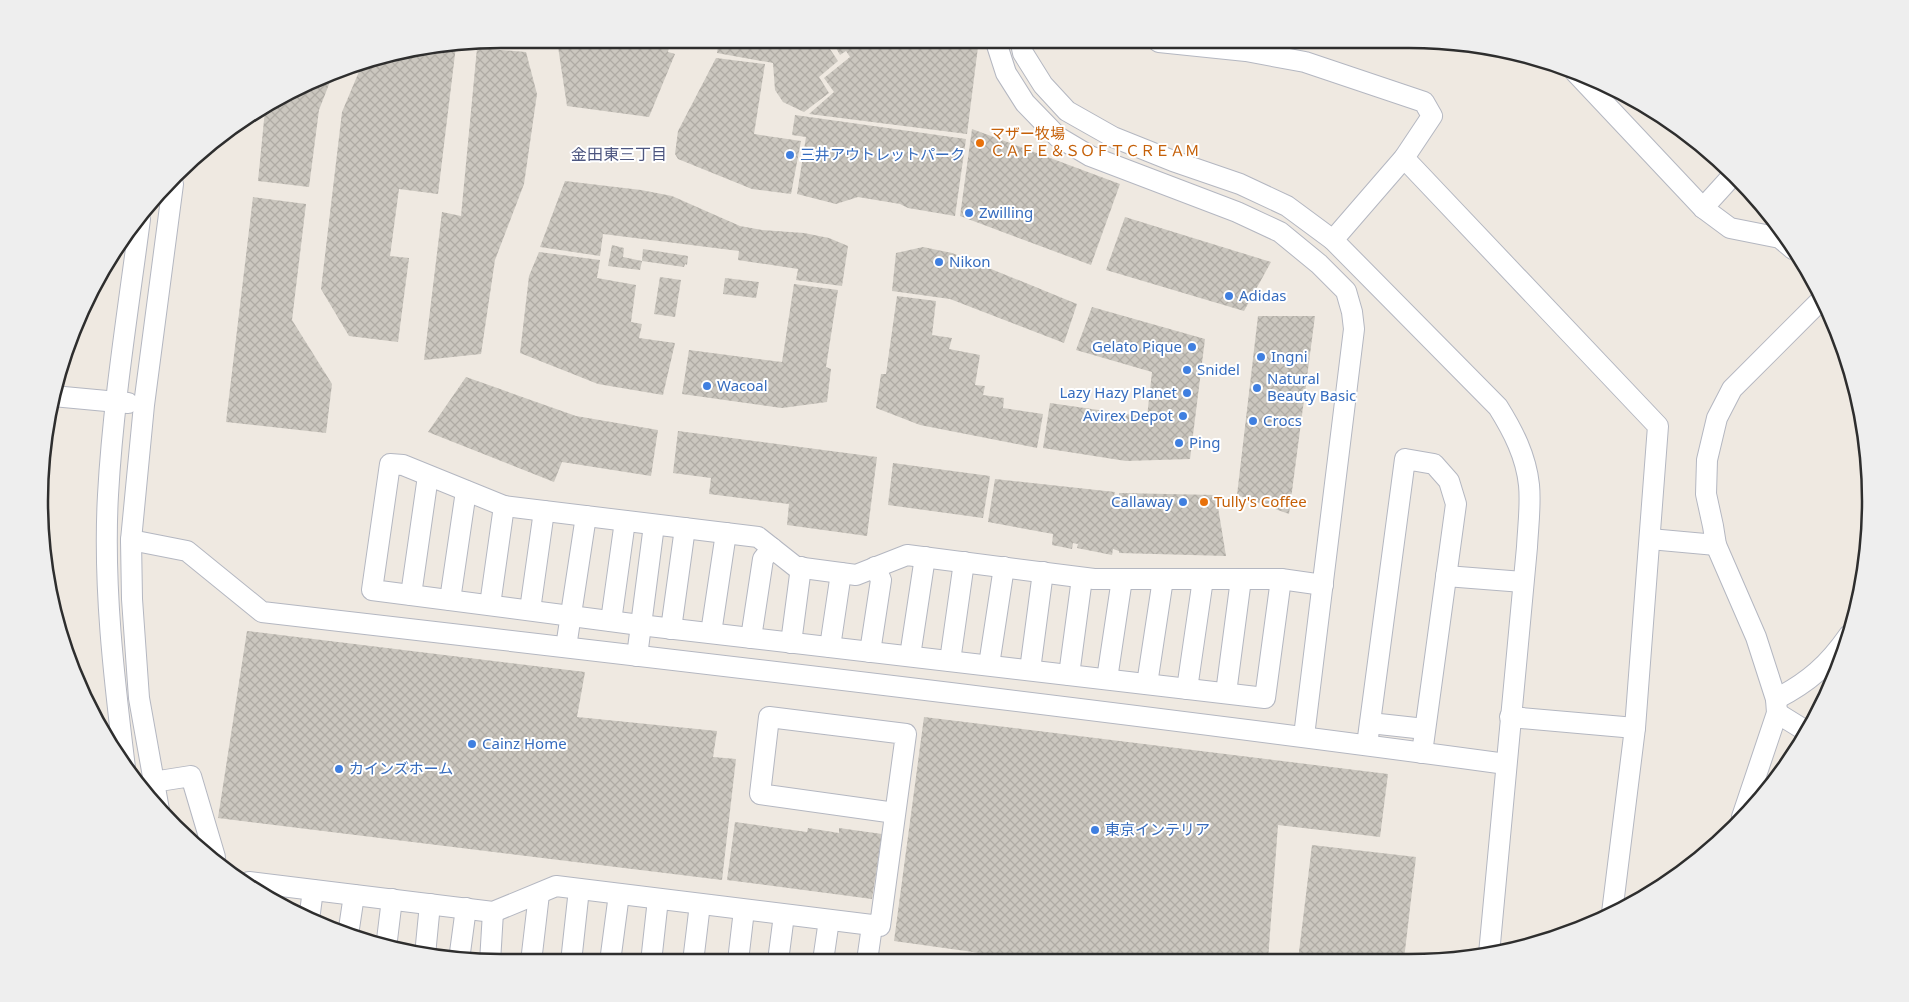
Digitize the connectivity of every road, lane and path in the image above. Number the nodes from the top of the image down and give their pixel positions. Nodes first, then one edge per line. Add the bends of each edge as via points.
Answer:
1 (998, 48) edge
2 (1022, 48) edge
3 (1217, 48) edge
4 (1586, 84) edge
5 (1404, 158) junction
6 (1192, 167) junction
7 (1729, 180) edge
8 (173, 188) edge
9 (1182, 191) junction
10 (1703, 208) junction
11 (139, 228) edge
12 (1777, 237) edge
13 (1334, 240) junction
14 (1817, 304) edge
15 (60, 397) edge
16 (117, 402) junction
17 (144, 404) junction
18 (428, 476) junction
19 (466, 492) junction
20 (504, 506) junction
21 (544, 511) junction
22 (586, 516) junction
23 (625, 521) junction
24 (654, 525) junction
25 (686, 528) junction
26 (726, 533) junction
27 (1650, 539) junction
28 (131, 540) junction
29 (1716, 545) junction
30 (772, 548) junction
31 (925, 557) junction
32 (964, 562) junction
33 (801, 567) junction
34 (875, 567) junction
35 (1004, 567) junction
36 (1043, 572) junction
37 (841, 573) junction
38 (1446, 576) junction
39 (1082, 578) junction
40 (1241, 578) junction
41 (1122, 579) junction
42 (1163, 579) junction
43 (1204, 579) junction
44 (1281, 579) junction
45 (1523, 582) junction
46 (1323, 585) junction
47 (411, 595) junction
48 (450, 600) junction
49 (490, 605) junction
50 (530, 610) junction
51 (571, 616) junction
52 (611, 621) junction
53 (640, 625) junction
54 (672, 629) junction
55 (711, 634) junction
56 (751, 638) junction
57 (791, 643) junction
58 (566, 648) junction
59 (839, 648) junction
60 (870, 652) junction
61 (636, 656) junction
62 (910, 656) junction
63 (1833, 657) edge
64 (950, 661) junction
65 (997, 666) junction
66 (1030, 670) junction
67 (1069, 675) junction
68 (842, 679) junction
69 (1112, 680) junction
70 (1147, 684) junction
71 (1187, 689) junction
72 (1226, 693) junction
73 (1002, 700) junction
74 (1776, 706) junction
75 (1112, 713) junction
76 (1510, 717) junction
77 (1370, 723) junction
78 (1801, 727) edge
79 (1635, 728) junction
80 (1425, 730) junction
81 (1304, 736) junction
82 (1366, 745) junction
83 (123, 751) edge
84 (1422, 752) junction
85 (1506, 764) junction
86 (153, 782) junction
87 (156, 795) edge
88 (1746, 803) edge
89 (895, 812) junction
90 (213, 851) edge
91 (579, 889) junction
92 (313, 890) junction
93 (273, 891) edge
94 (539, 894) junction
95 (619, 894) junction
96 (354, 895) junction
97 (658, 899) junction
98 (392, 900) junction
99 (430, 904) junction
100 (700, 904) junction
101 (1616, 904) edge
102 (466, 908) junction
103 (744, 910) junction
104 (310, 912) edge
105 (493, 912) junction
106 (784, 915) junction
107 (829, 920) junction
108 (872, 926) junction
109 (349, 928) edge
110 (387, 940) edge
111 (1490, 947) edge
112 (426, 948) edge
113 (460, 953) edge
114 (490, 954) edge
115 (532, 954) edge
116 (571, 954) edge
117 (611, 954) edge
118 (651, 954) edge
119 (694, 954) edge
120 (739, 954) edge
121 (779, 954) edge
122 (824, 954) edge
123 (868, 954) edge

1 - 9 street via 1006,72 1025,104 1058,137 1090,156
2 - 6 street via 1043,85 1067,112 1113,137
3 - 5 street via 1305,62 1424,102 1432,116
4 - 10 street
5 - 13 street
5 - 27 street via 1658,426
6 - 9 street
6 - 13 street via 1240,184 1287,206
7 - 10 street
8 - 17 street
9 - 46 street via 1280,232 1346,291 1354,329
10 - 12 street via 1730,228
11 - 16 street
13 - 45 street via 1498,407 1514,434 1529,486
14 - 29 street via 1732,389 1717,418 1707,460 1706,494
15 - 16 street
16 - 17 street
16 - 83 street via 108,495 107,548
17 - 28 street
18 - 19 street
18 - 47 street
18 - 47 street via 403,465 390,464 372,590
19 - 20 street
19 - 48 street
20 - 21 street
20 - 49 street
21 - 22 street
21 - 50 street
22 - 23 street
22 - 51 street
23 - 24 street
23 - 52 street
24 - 25 street
24 - 53 street
25 - 26 street
25 - 54 street
26 - 30 street via 758,537
26 - 55 street
27 - 29 street
27 - 79 street
28 - 58 street via 187,551 262,612
28 - 86 street via 139,698
29 - 74 street via 1756,637
30 - 33 street via 796,567
30 - 56 street via 762,559
31 - 32 street
31 - 34 street via 907,555
31 - 62 street
32 - 35 street
32 - 64 street
33 - 37 street
33 - 57 street
34 - 37 street via 856,575
34 - 60 street via 881,580
35 - 36 street
35 - 65 street
36 - 39 street
36 - 66 street
37 - 59 street
38 - 45 street
38 - 77 street via 1456,504 1449,481 1434,464 1405,459
38 - 80 street
39 - 41 street
39 - 67 street
40 - 43 street
40 - 44 street
40 - 72 street
41 - 42 street
41 - 69 street
42 - 43 street
42 - 70 street
43 - 71 street
44 - 46 street
44 - 72 street via 1265,698
45 - 76 street
46 - 81 street
47 - 48 street
48 - 49 street
49 - 50 street
50 - 51 street
51 - 52 street
51 - 58 street
52 - 53 street
53 - 54 street
53 - 61 street
54 - 55 street
55 - 56 street
56 - 57 street
57 - 59 street
58 - 61 street
59 - 60 street
59 - 68 street
60 - 62 street
61 - 68 street
62 - 64 street
63 - 74 street
64 - 65 street
65 - 66 street
65 - 73 street
66 - 67 street
67 - 69 street
68 - 73 street
69 - 70 street
69 - 75 street
70 - 71 street
71 - 72 street
73 - 75 street
74 - 78 street
74 - 88 street
75 - 81 street
76 - 79 street
76 - 85 street
77 - 80 street
77 - 82 street
79 - 101 street
80 - 84 street
81 - 82 street
82 - 84 street
84 - 85 street
85 - 111 street
86 - 87 street
86 - 90 street via 191,776
89 - 89 street via 760,794 770,717 906,734
89 - 108 street via 880,926
91 - 94 street via 556,886
91 - 95 street
91 - 116 street
92 - 93 street
92 - 96 street
92 - 104 street
94 - 105 street
94 - 115 street
95 - 97 street
95 - 117 street
96 - 98 street
96 - 109 street
97 - 100 street
97 - 118 street
98 - 99 street
98 - 110 street
99 - 102 street
99 - 112 street
100 - 103 street
100 - 119 street
102 - 105 street
102 - 113 street
103 - 106 street
103 - 120 street
105 - 114 street
106 - 107 street
106 - 121 street
107 - 108 street
107 - 122 street
108 - 123 street

